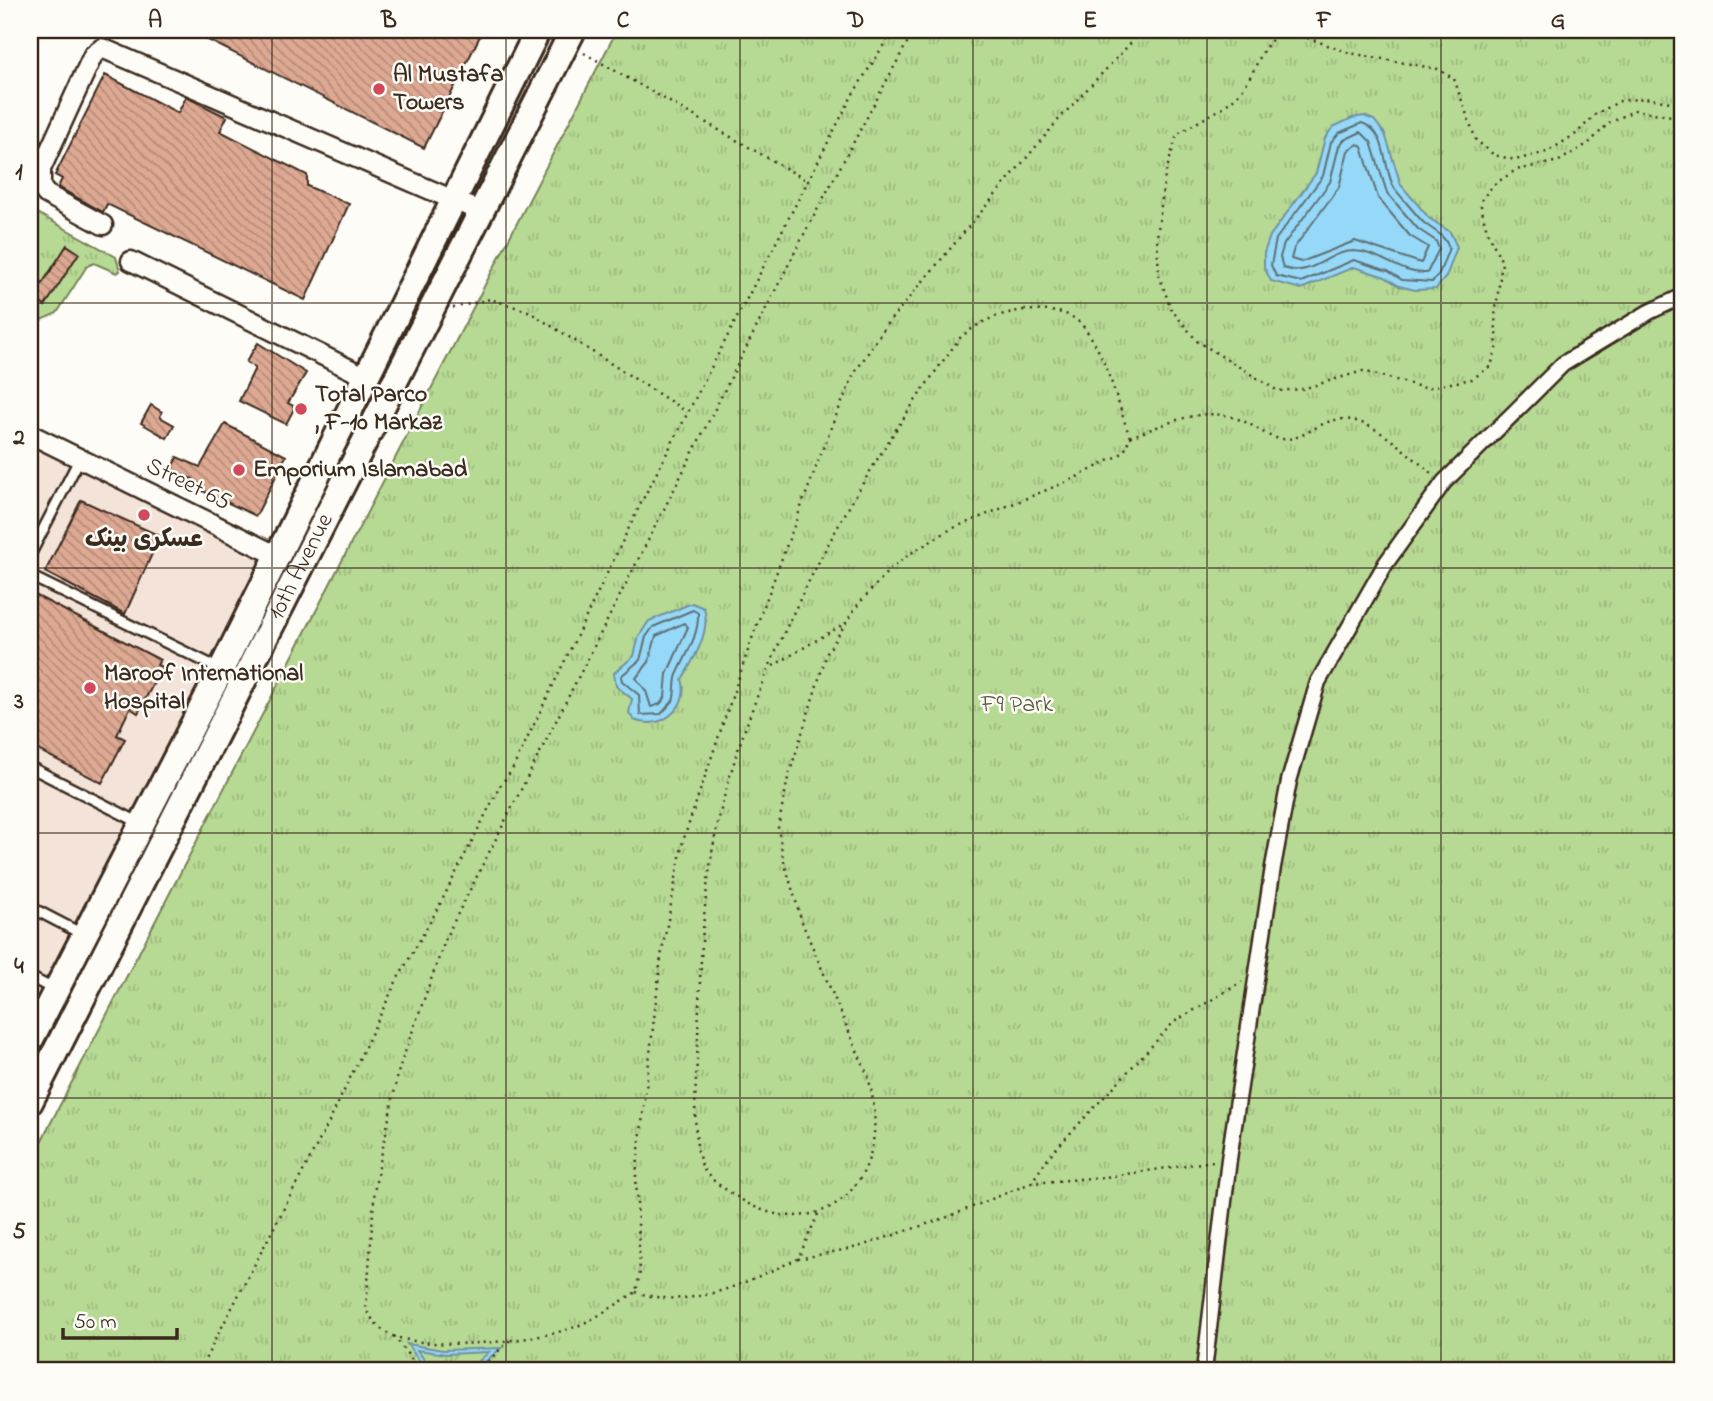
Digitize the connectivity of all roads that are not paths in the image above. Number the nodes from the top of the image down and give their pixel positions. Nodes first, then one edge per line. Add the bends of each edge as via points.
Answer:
1 (538, 30) edge
2 (569, 36) edge
3 (452, 198) junction
4 (479, 211) junction
5 (103, 225) dead end
6 (131, 261) dead end
7 (1683, 296) edge
8 (366, 377) junction
9 (30, 434) edge
10 (79, 460) junction
11 (30, 555) edge
12 (276, 555) junction
13 (30, 576) edge
14 (220, 670) junction
15 (187, 734) junction
16 (211, 745) junction
17 (30, 767) edge
18 (140, 823) junction
19 (30, 907) edge
20 (84, 935) junction
21 (30, 977) edge
22 (55, 990) junction
23 (30, 1041) edge
24 (30, 1102) edge
25 (1204, 1371) edge

1 - 3 main road, 10th Avenue
2 - 4 main road, 10th Avenue
3 - 4 street
3 - 5 street via 102,48 93,55 40,178 46,194
3 - 8 main road, 10th Avenue
4 - 16 main road, 10th Avenue
6 - 8 street
7 - 25 street via 1563,363 1444,482 1386,563 1318,682 1289,781 1256,974
8 - 12 main road, 10th Avenue
9 - 10 street, Street 65
10 - 11 lane
10 - 12 street, Street 65
12 - 14 main road, 10th Avenue
13 - 14 lane
14 - 15 main road, 10th Avenue
15 - 16 main road
15 - 18 main road, 10th Avenue
16 - 24 main road, 10th Avenue
17 - 18 lane
18 - 20 main road, 10th Avenue
19 - 20 lane
20 - 22 main road, 10th Avenue
21 - 22 lane
22 - 23 main road, 10th Avenue

